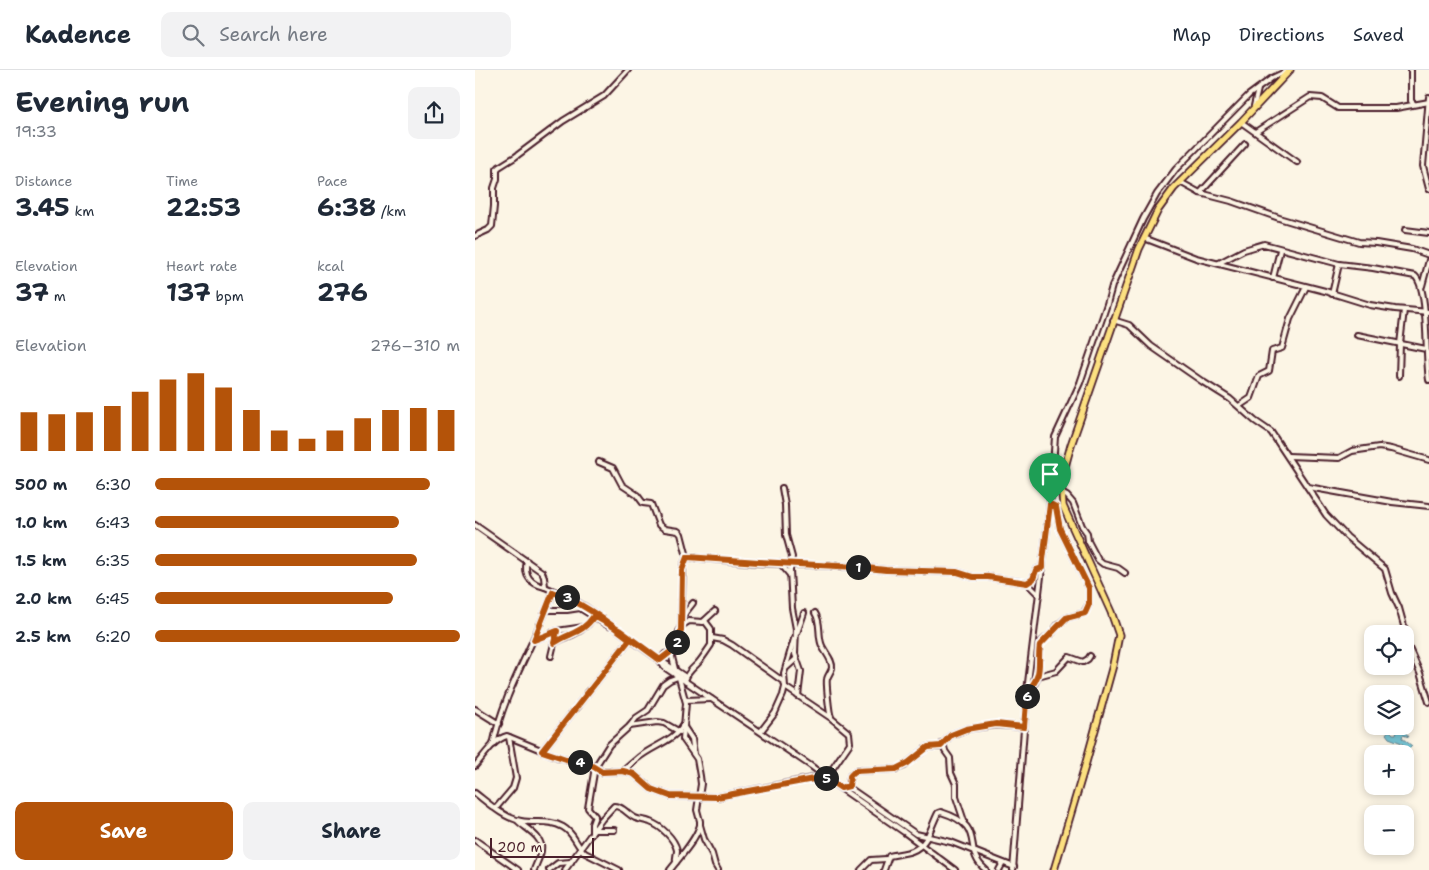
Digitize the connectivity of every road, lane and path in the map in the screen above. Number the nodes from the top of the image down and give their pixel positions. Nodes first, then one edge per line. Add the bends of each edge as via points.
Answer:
1 (628, 70) edge
2 (1289, 70) edge
3 (1411, 70) edge
4 (1258, 88) junction
5 (1429, 101) edge
6 (1414, 104) junction
7 (1252, 110) junction
8 (1241, 122) junction
9 (1257, 131) junction
10 (1245, 144) dead end
11 (1297, 162) dead end
12 (1180, 182) junction
13 (1429, 188) edge
14 (1200, 194) junction
15 (1405, 230) dead end
16 (1429, 233) edge
17 (475, 236) edge
18 (1144, 238) junction
19 (1280, 250) junction
20 (1429, 255) edge
21 (1429, 260) edge
22 (1219, 263) junction
23 (1339, 264) junction
24 (1273, 278) junction
25 (1306, 286) junction
26 (1421, 288) junction
27 (1332, 294) junction
28 (1404, 310) junction
29 (1427, 312) edge
30 (1113, 320) junction
31 (1357, 335) dead end
32 (1400, 344) junction
33 (1427, 348) edge
34 (1399, 376) dead end
35 (1429, 380) edge
36 (1239, 406) junction
37 (1287, 456) junction
38 (1429, 460) edge
39 (599, 462) dead end
40 (1308, 487) junction
41 (782, 488) dead end
42 (1061, 493) junction
43 (1050, 504) junction
44 (1429, 506) edge
45 (475, 525) edge
46 (687, 557) junction
47 (527, 562) junction
48 (780, 563) junction
49 (791, 563) junction
50 (1042, 568) junction
51 (1125, 573) dead end
52 (791, 577) junction
53 (1027, 583) junction
54 (545, 587) junction
55 (553, 592) junction
56 (1039, 595) junction
57 (693, 603) dead end
58 (547, 610) junction
59 (715, 611) dead end
60 (804, 613) dead end
61 (815, 613) dead end
62 (594, 616) junction
63 (682, 617) junction
64 (705, 621) junction
65 (1403, 625) edge
66 (584, 626) junction
67 (681, 626) junction
68 (619, 630) junction
69 (557, 631) junction
70 (796, 635) junction
71 (712, 638) junction
72 (630, 639) junction
73 (534, 640) junction
74 (554, 643) junction
75 (671, 653) junction
76 (551, 656) dead end
77 (1090, 656) dead end
78 (796, 659) junction
79 (1414, 659) edge
80 (660, 660) junction
81 (785, 668) junction
82 (673, 671) junction
83 (1038, 676) junction
84 (679, 677) junction
85 (670, 680) junction
86 (686, 680) junction
87 (784, 685) junction
88 (1027, 691) junction
89 (798, 696) junction
90 (713, 699) junction
91 (686, 700) junction
92 (1429, 702) edge
93 (475, 709) edge
94 (831, 718) junction
95 (685, 721) junction
96 (499, 724) junction
97 (630, 726) junction
98 (684, 726) junction
99 (1024, 727) junction
100 (761, 731) junction
101 (681, 732) junction
102 (509, 737) junction
103 (943, 743) junction
104 (493, 745) junction
105 (542, 751) junction
106 (695, 755) junction
107 (475, 766) edge
108 (595, 767) junction
109 (623, 771) junction
110 (826, 778) junction
111 (848, 787) junction
112 (841, 788) junction
113 (475, 793) edge
114 (699, 796) junction
115 (496, 808) junction
116 (516, 820) junction
117 (528, 822) junction
118 (964, 823) junction
119 (699, 825) junction
120 (613, 830) dead end
121 (593, 831) junction
122 (537, 837) junction
123 (927, 837) junction
124 (475, 840) edge
125 (921, 844) junction
126 (580, 848) junction
127 (974, 852) junction
128 (887, 859) junction
129 (571, 862) junction
130 (676, 862) junction
131 (1003, 863) junction
132 (1014, 869) edge
133 (518, 870) edge
134 (534, 870) edge
135 (549, 870) edge
136 (565, 870) edge
137 (619, 870) edge
138 (670, 870) edge
139 (718, 870) edge
140 (861, 870) edge
141 (884, 870) edge
142 (955, 870) edge
143 (986, 870) edge
144 (999, 870) edge
145 (1054, 870) edge

1 - 17 street via 600,98 499,166 492,226
2 - 4 street
2 - 7 main road
3 - 6 street via 1411,101
4 - 7 street
4 - 43 street via 1176,169 1146,212 1112,286 1081,383 1055,437
5 - 6 street
5 - 13 street via 1423,166
6 - 9 street via 1396,108 1338,108 1322,98 1310,97
7 - 8 main road
8 - 9 street
8 - 12 main road
9 - 11 street
10 - 14 street
12 - 14 street
12 - 18 main road via 1158,210
14 - 20 street via 1359,242 1412,249
15 - 16 street
18 - 22 street via 1196,258
18 - 30 main road
19 - 22 street via 1262,244
19 - 23 street
19 - 24 street
21 - 26 street
22 - 24 street
23 - 26 street via 1412,275 1418,279
23 - 27 street
24 - 25 street
25 - 27 street
25 - 36 street via 1292,314 1282,348 1273,351 1269,371 1259,376 1251,398
26 - 29 street
27 - 28 street
28 - 29 street
28 - 32 street
29 - 33 street
30 - 36 street via 1129,325 1161,354
30 - 42 main road via 1071,444
31 - 32 street
32 - 33 street
32 - 34 street
33 - 35 street
36 - 37 street via 1271,432
37 - 38 street via 1339,458 1349,452 1379,447
37 - 40 street
39 - 46 street via 613,468 621,485 637,495 641,502 651,504 662,528 679,532
40 - 44 street
40 - 65 street via 1331,520 1385,569
41 - 49 street
42 - 51 street via 1073,502 1098,560
42 - 145 main road via 1066,515 1119,635
43 - 50 street
43 - 83 street via 1056,507 1060,529 1087,583 1090,597 1085,613 1066,618 1041,642
45 - 47 street
46 - 48 street
46 - 63 street via 682,570
47 - 54 street via 542,572
47 - 54 street via 525,571 528,577
48 - 49 street
48 - 52 street
49 - 52 street
49 - 53 street via 957,572
50 - 53 street via 1036,570 1033,579
50 - 56 street
52 - 70 street
53 - 56 street
54 - 55 street
55 - 58 street
55 - 68 street via 577,602
56 - 88 street
57 - 63 street
58 - 62 street via 579,608
58 - 73 street
59 - 64 street
60 - 70 street
61 - 94 street via 819,620 821,645 832,665 826,682
62 - 66 street
62 - 68 street
63 - 67 street
64 - 67 street via 689,621
64 - 71 street via 711,629
66 - 69 street
66 - 74 street
67 - 75 street
68 - 72 street
69 - 73 street
69 - 74 street
70 - 78 street
70 - 81 street
71 - 86 street via 711,645 690,669
71 - 87 street via 732,645
72 - 80 street
72 - 105 street
73 - 96 street via 509,691
74 - 76 street
75 - 80 street
75 - 82 street
77 - 83 street via 1083,662 1069,657 1056,671
78 - 81 street
78 - 89 street via 801,674
79 - 92 street
80 - 82 street via 662,666
81 - 87 street
82 - 84 street
82 - 85 street
82 - 86 street
83 - 88 street
84 - 85 street
84 - 86 street
84 - 91 street
85 - 97 street via 660,688 648,710
86 - 90 street
87 - 89 street
87 - 100 street via 775,713
88 - 99 street
89 - 94 street
90 - 91 street
90 - 100 street
91 - 95 street
93 - 96 street
94 - 110 street via 847,730 850,743
95 - 98 street
95 - 101 street
96 - 104 street
97 - 101 street via 657,722
97 - 108 street via 613,740
98 - 101 street
98 - 106 street via 692,739
99 - 103 street via 996,724 966,729 951,735
99 - 132 street
100 - 110 street
101 - 106 street
101 - 109 street via 639,757
102 - 104 street via 504,736
102 - 105 street
102 - 115 street via 516,778 510,792
103 - 111 street via 938,747 928,747 896,769 855,771 850,776
103 - 118 street via 957,784 957,799
104 - 107 street
105 - 108 street
106 - 114 street via 701,784
108 - 109 street via 602,772
108 - 121 street via 589,808 595,816
109 - 114 street via 637,776 661,794
110 - 112 street
110 - 114 street via 717,797
111 - 112 street
111 - 123 street via 909,830
112 - 125 street
113 - 115 street
114 - 119 street
115 - 116 street
116 - 117 street
116 - 122 street
117 - 122 street
117 - 126 street via 560,825 574,836
118 - 123 street via 940,812
118 - 127 street via 972,836
119 - 130 street
119 - 139 street
120 - 121 street
121 - 126 street
121 - 130 street via 612,807 618,806 667,833 676,849
122 - 134 street via 541,850
123 - 125 street
123 - 127 street via 944,839
124 - 133 street
125 - 128 street via 914,850 890,855
125 - 142 street
126 - 129 street
126 - 137 street
127 - 131 street
127 - 143 street
128 - 140 street via 871,860
128 - 141 street
129 - 135 street via 558,863
129 - 136 street
130 - 138 street
131 - 132 street
131 - 144 street

